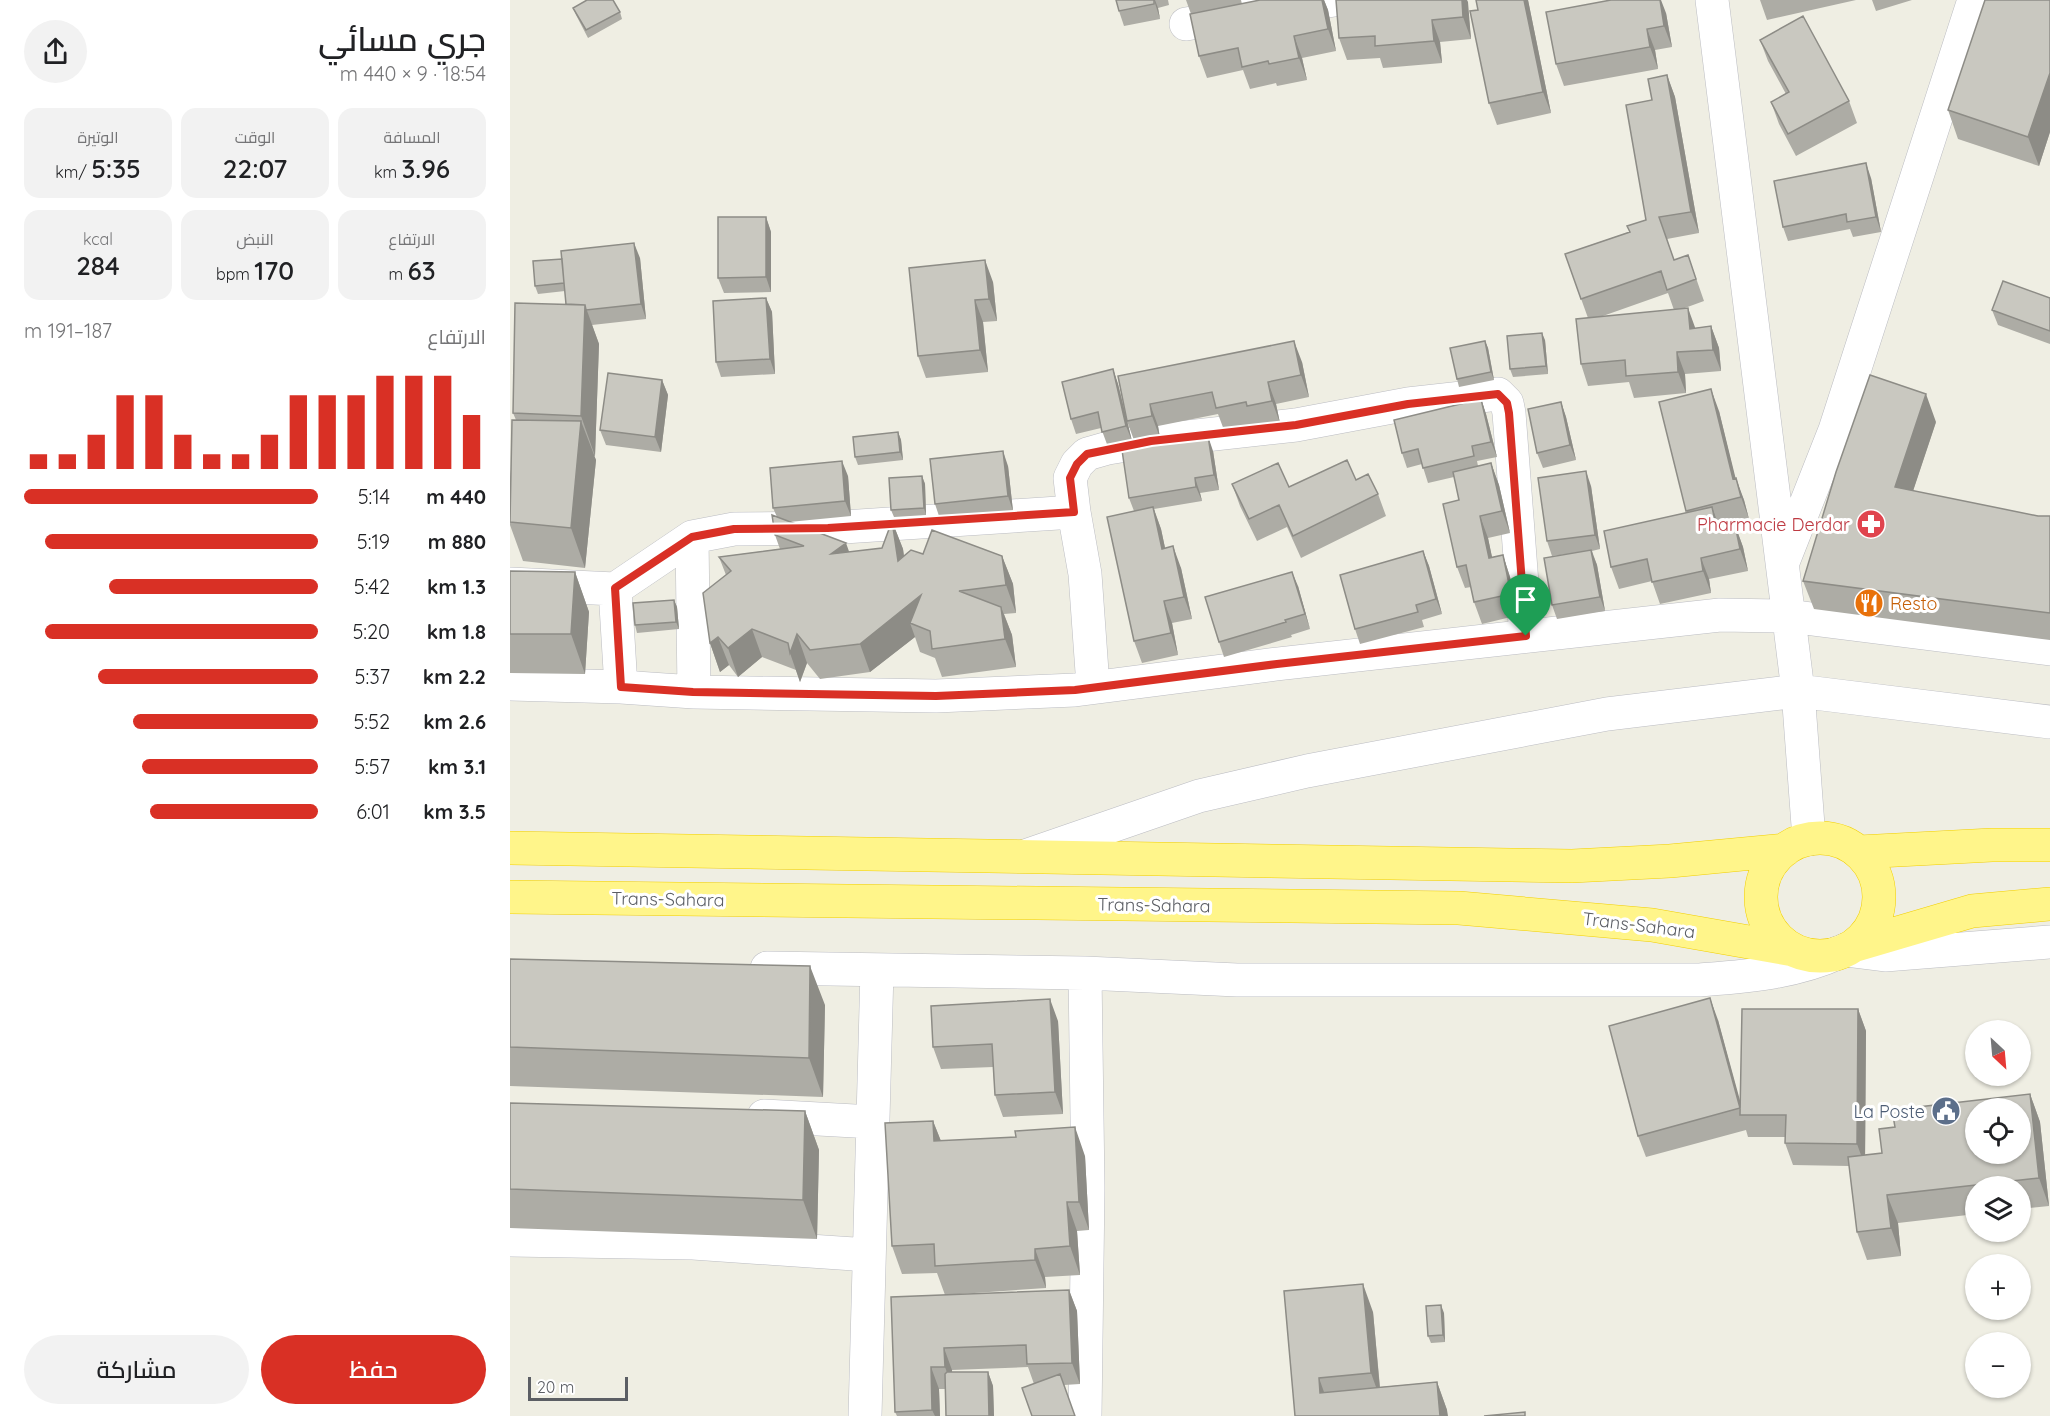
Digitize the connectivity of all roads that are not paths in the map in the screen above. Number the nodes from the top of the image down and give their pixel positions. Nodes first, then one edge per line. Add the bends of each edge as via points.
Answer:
1 (1334, 0) edge
2 (1712, 0) edge
3 (1974, 0) edge
4 (1186, 24) dead end
5 (1074, 512) junction
6 (692, 537) junction
7 (1782, 566) junction
8 (510, 584) edge
9 (615, 588) junction
10 (1788, 616) junction
11 (1526, 636) junction
12 (2050, 649) edge
13 (510, 684) edge
14 (1093, 686) junction
15 (621, 687) junction
16 (1798, 691) junction
17 (693, 692) junction
18 (2050, 722) edge
19 (1797, 844) junction
20 (2050, 845) edge
21 (510, 848) edge
22 (1859, 852) junction
23 (1020, 858) junction
24 (510, 897) edge
25 (2050, 904) edge
26 (2050, 942) edge
27 (1846, 949) junction
28 (1794, 950) junction
29 (735, 967) edge
30 (877, 970) junction
31 (1085, 973) junction
32 (734, 1114) edge
33 (873, 1122) junction
34 (510, 1240) edge
35 (869, 1255) junction
36 (866, 1416) edge
37 (1085, 1416) edge

1 - 4 street
2 - 7 street
3 - 7 street via 1835,430
5 - 6 street via 828,528 734,529
5 - 11 street via 1070,478 1087,454 1151,441 1296,425 1408,404 1498,394 1507,403 1509,413
5 - 14 street via 1085,574
6 - 9 street
6 - 17 street
7 - 10 street
8 - 9 street
9 - 15 street
10 - 11 street via 1720,615
10 - 12 street
10 - 16 street
11 - 14 street
13 - 15 street
14 - 17 street via 936,696
15 - 17 street
16 - 18 street
16 - 19 street
16 - 23 street via 1606,714 1307,771 1199,796
19 - 22 highway via 1836,840
19 - 23 highway via 1670,861 1572,866
19 - 28 highway via 1766,873 1761,903 1771,931
20 - 22 highway
21 - 23 highway
22 - 27 highway via 1876,877 1878,908 1873,922
24 - 28 highway, Trans-Sahara via 1459,908 1642,924
25 - 27 highway via 1972,911
26 - 27 street via 1885,955
27 - 28 highway via 1809,955
27 - 31 street via 1816,963 1768,975 1700,980 1237,980
29 - 30 street
30 - 31 street
30 - 33 street
31 - 37 street
32 - 33 street
33 - 35 street
34 - 35 street via 693,1243
35 - 36 street

